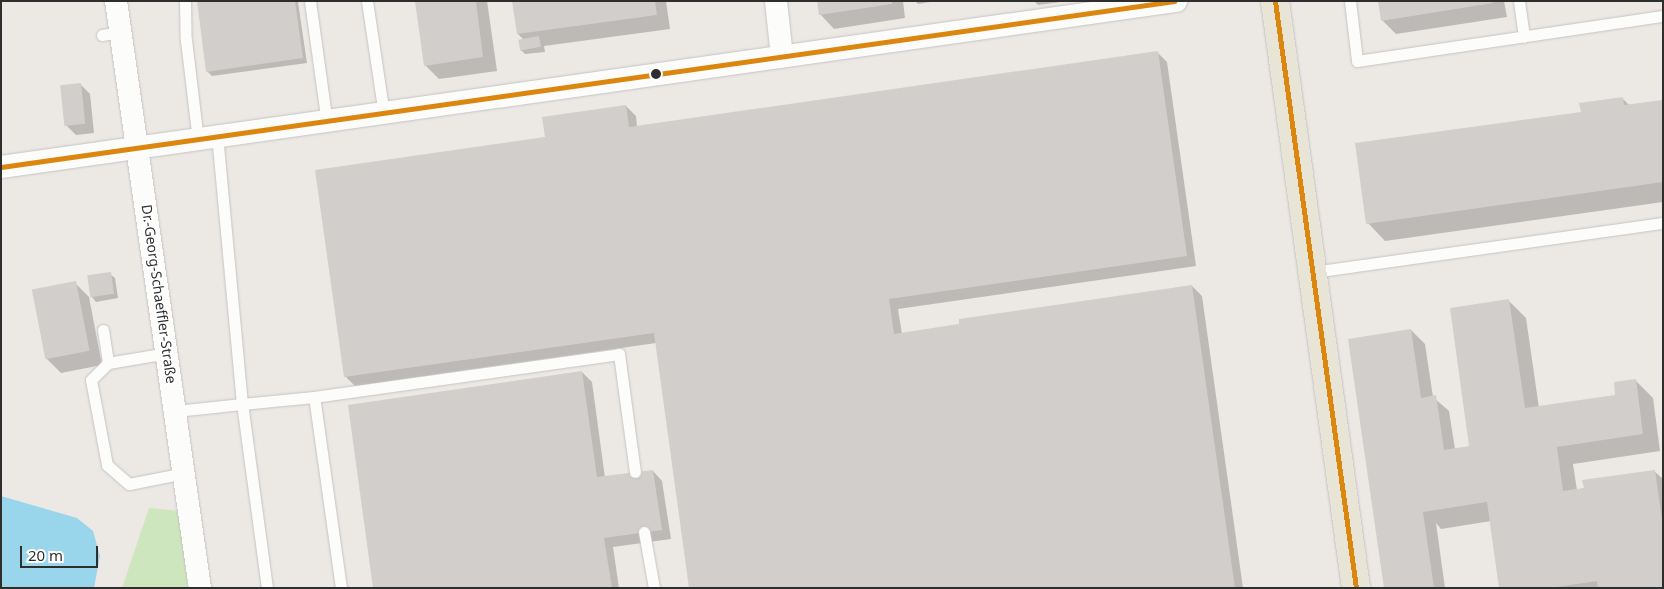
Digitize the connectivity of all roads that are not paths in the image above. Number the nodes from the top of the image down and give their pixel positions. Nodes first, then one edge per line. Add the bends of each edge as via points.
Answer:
1 (116, 1) edge
2 (185, 1) edge
3 (310, 1) edge
4 (367, 1) edge
5 (776, 1) edge
6 (1176, 1) edge
7 (1275, 1) edge
8 (1350, 1) edge
9 (1519, 1) edge
10 (1663, 16) edge
11 (1524, 38) junction
12 (782, 57) junction
13 (384, 115) junction
14 (327, 123) junction
15 (207, 138) junction
16 (138, 149) junction
17 (1, 168) edge
18 (1663, 223) edge
19 (1314, 272) junction
20 (103, 330) dead end
21 (167, 353) junction
22 (108, 364) junction
23 (314, 397) junction
24 (242, 404) junction
25 (176, 411) junction
26 (635, 472) dead end
27 (184, 473) junction
28 (644, 532) dead end
29 (200, 588) edge
30 (266, 588) edge
31 (341, 588) edge
32 (654, 588) edge
33 (1356, 588) edge

1 - 16 street, Dr.-Georg-Schaeffler-Straße via 110,34
2 - 15 lane via 186,40
3 - 14 lane
4 - 13 lane
5 - 12 street
6 - 12 street
7 - 19 main road
8 - 11 lane via 1358,61
9 - 11 lane
10 - 11 lane
12 - 13 street
13 - 14 street
14 - 15 street
15 - 16 street
15 - 24 lane via 219,167
16 - 17 street
16 - 21 street, Dr.-Georg-Schaeffler-Straße
18 - 19 lane
19 - 33 main road
20 - 22 lane
21 - 22 lane
21 - 25 street, Dr.-Georg-Schaeffler-Straße
22 - 27 lane via 90,380 106,465 129,484
23 - 24 lane
23 - 26 lane via 619,354
23 - 31 lane
24 - 25 lane
24 - 30 lane
25 - 27 street, Dr.-Georg-Schaeffler-Straße
27 - 29 street, Dr.-Georg-Schaeffler-Straße
28 - 32 lane

